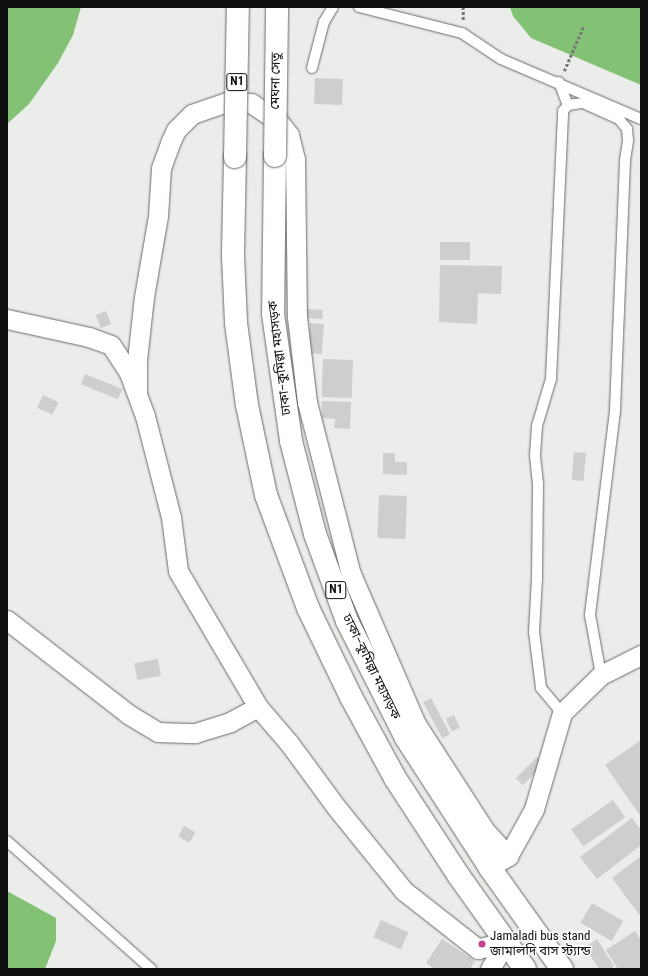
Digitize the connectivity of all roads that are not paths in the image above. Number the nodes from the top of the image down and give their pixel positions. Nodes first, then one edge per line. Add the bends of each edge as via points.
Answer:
1 (238, 7) edge
2 (277, 7) edge
3 (333, 7) edge
4 (359, 7) edge
5 (312, 68) dead end
6 (559, 82) junction
7 (568, 105) junction
8 (641, 119) edge
9 (275, 156) joint
10 (7, 319) edge
11 (137, 392) junction
12 (7, 620) edge
13 (641, 655) edge
14 (601, 675) junction
15 (258, 706) junction
16 (562, 713) junction
17 (7, 841) edge
18 (508, 856) junction
19 (490, 868) junction
20 (506, 941) junction
21 (151, 969) edge
22 (490, 969) edge
23 (525, 969) edge
24 (562, 969) edge

1 - 20 highway, N1, bridge via 233,256 236,323 247,405 266,495 308,608 351,697 396,778 459,876
2 - 9 highway, মেঘনা সেতু / N1, bridge
3 - 5 lane via 324,22
4 - 6 lane via 462,33 501,59 537,76
6 - 7 lane
6 - 8 lane
7 - 14 lane via 583,103 619,119 627,129 628,140 615,411 590,615
7 - 16 lane via 563,111 551,378 536,426 535,455 538,484 534,632 541,688
9 - 19 highway, ঢাকা–কুমিল্লা মহাসড়ক / N1 via 272,314 291,440 315,534 347,621 376,681 406,738
10 - 11 street via 89,336 111,345 129,373
11 - 15 street via 171,517 178,571
11 - 18 street via 137,360 144,297 158,216 161,168 170,143 176,130 192,114 226,102 251,103 279,122 288,135 295,159 297,317 307,402 351,574 416,724 482,826
12 - 15 street via 128,714 158,732 195,733 230,722
13 - 14 street
14 - 16 street
15 - 20 street via 404,891 478,949
16 - 18 street via 534,809
17 - 21 lane
18 - 19 street
19 - 24 highway, ঢাকা–কুমিল্লা মহাসড়ক / N1
20 - 22 street
20 - 23 highway, N1

